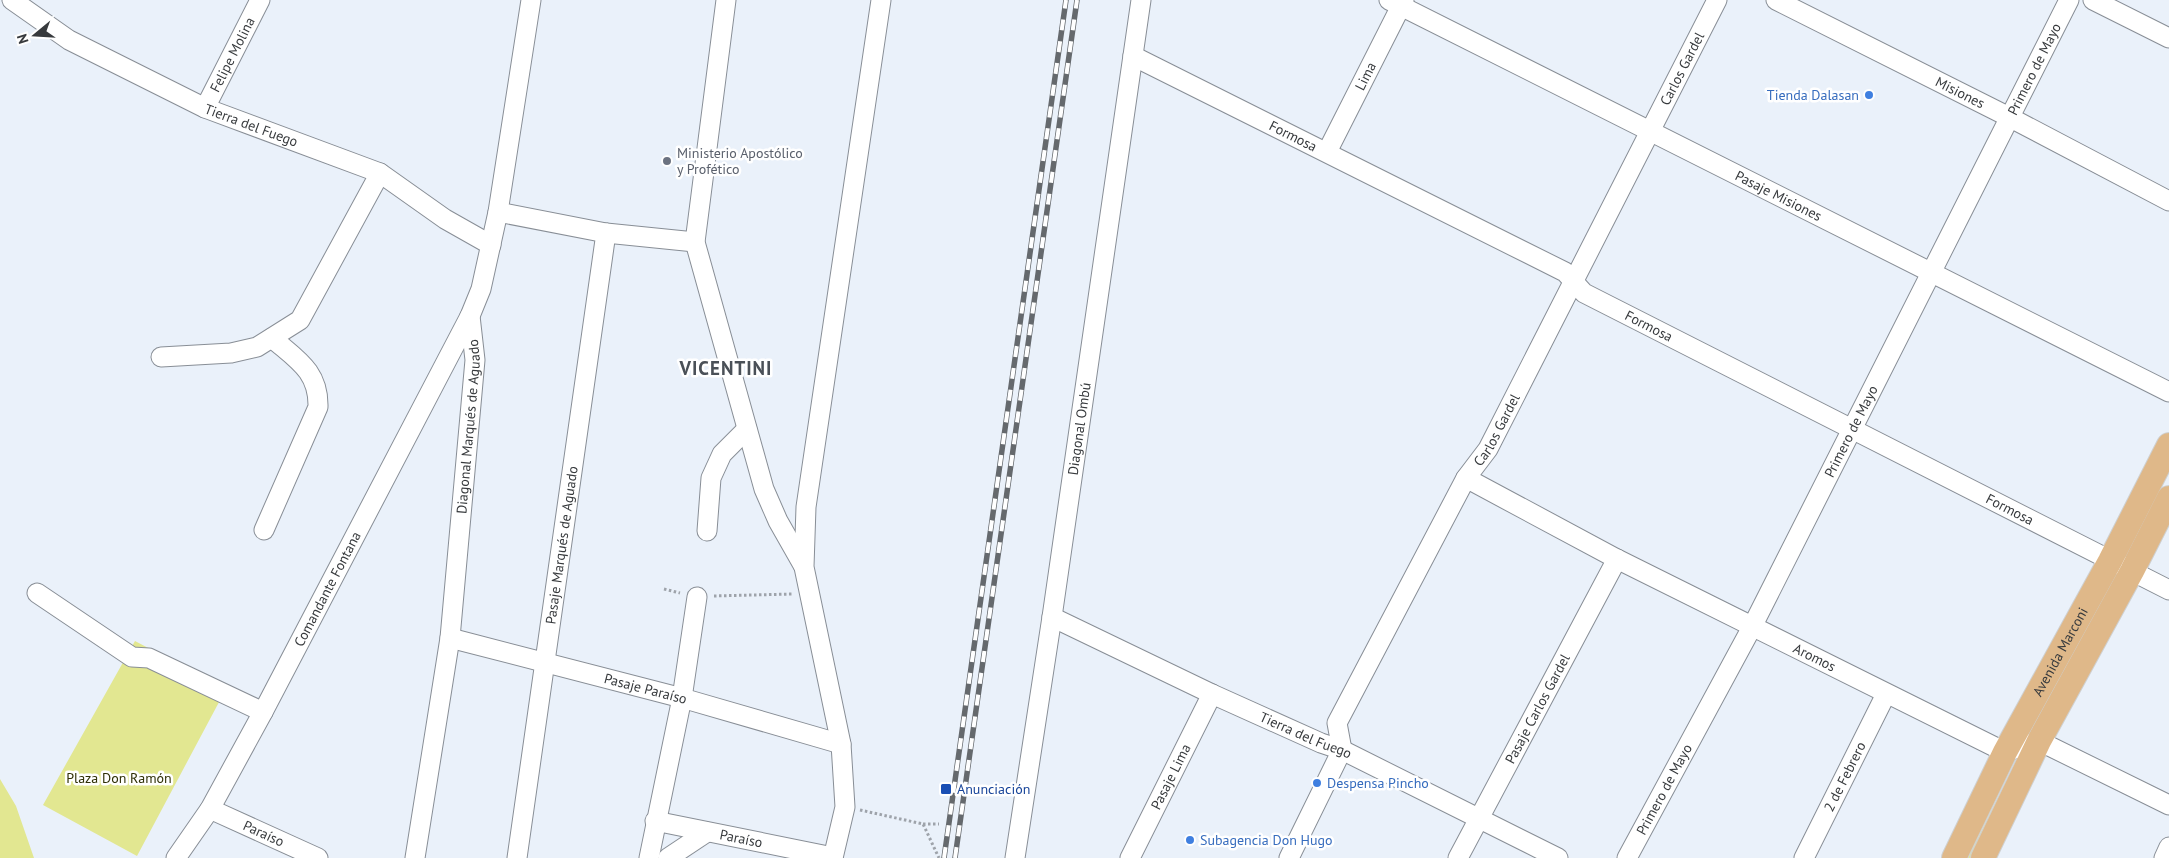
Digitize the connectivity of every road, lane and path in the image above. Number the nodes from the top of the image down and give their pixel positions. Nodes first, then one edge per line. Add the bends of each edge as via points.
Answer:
1 (12, 0) edge
2 (260, 0) edge
3 (531, 0) edge
4 (726, 0) edge
5 (881, 0) edge
6 (1142, 0) edge
7 (1717, 0) edge
8 (1776, 0) edge
9 (2069, 0) edge
10 (2093, 0) edge
11 (1398, 2) edge
12 (2169, 38) edge
13 (1133, 56) junction
14 (205, 108) junction
15 (2009, 117) junction
16 (1649, 131) junction
17 (1327, 152) junction
18 (380, 173) junction
19 (2169, 202) edge
20 (498, 212) junction
21 (606, 233) junction
22 (695, 242) junction
23 (491, 245) junction
24 (1931, 273) junction
25 (1574, 281) junction
26 (470, 316) junction
27 (272, 338) junction
28 (161, 357) dead end
29 (2169, 392) edge
30 (1852, 428) junction
31 (746, 429) junction
32 (2169, 444) edge
33 (1466, 478) junction
34 (2169, 498) edge
35 (264, 530) dead end
36 (707, 531) dead end
37 (1617, 559) junction
38 (2110, 561) junction
39 (804, 567) junction
40 (2132, 572) junction
41 (664, 589) dead end
42 (2169, 590) edge
43 (37, 593) dead end
44 (810, 594) junction
45 (697, 597) junction
46 (1052, 617) junction
47 (1752, 627) junction
48 (450, 638) junction
49 (546, 663) junction
50 (1212, 694) junction
51 (1886, 694) junction
52 (682, 698) junction
53 (263, 712) junction
54 (2039, 741) junction
55 (841, 744) junction
56 (1342, 750) junction
57 (2004, 752) junction
58 (2169, 806) edge
59 (845, 807) junction
60 (210, 808) junction
61 (1478, 818) junction
62 (655, 821) junction
63 (923, 824) junction
64 (939, 824) dead end
65 (707, 832) junction
66 (2169, 847) edge
67 (176, 858) edge
68 (318, 858) edge
69 (416, 858) edge
70 (517, 858) edge
71 (649, 858) edge
72 (668, 858) edge
73 (833, 858) edge
74 (939, 858) edge
75 (1015, 858) edge
76 (1130, 858) edge
77 (1290, 858) edge
78 (1458, 858) edge
79 (1558, 858) edge
80 (1627, 858) edge
81 (1804, 858) edge
82 (1954, 858) edge
83 (1983, 858) edge
84 (2164, 858) edge

1 - 14 street, Tierra del Fuego via 69,40
2 - 14 street, Felipe Molina
3 - 20 street, Diagonal Marqués de Aguado
4 - 22 street
5 - 39 street via 806,507
6 - 13 street, Diagonal Ombú
7 - 16 street, Carlos Gardel
8 - 15 street, Misiones
9 - 15 street, Primero de Mayo
10 - 12 street
11 - 16 street, Pasaje Misiones
11 - 17 street, Lima
13 - 17 street, Formosa
13 - 46 street, Diagonal Ombú
14 - 18 street, Tierra del Fuego
15 - 19 street, Misiones
15 - 24 street, Primero de Mayo
16 - 24 street, Pasaje Misiones
16 - 25 street, Carlos Gardel
17 - 25 street, Formosa via 1565,272
18 - 23 street, Tierra del Fuego via 445,219
18 - 27 street via 300,320
20 - 21 street
20 - 23 street, Diagonal Marqués de Aguado
21 - 22 street
21 - 49 street, Pasaje Marqués de Aguado
22 - 31 street
23 - 26 street, Diagonal Marqués de Aguado via 481,289
24 - 29 street, Pasaje Misiones
24 - 30 street, Primero de Mayo
25 - 30 street, Formosa via 1584,294
25 - 33 street, Carlos Gardel via 1488,449
26 - 48 street, Diagonal Marqués de Aguado via 476,360
26 - 53 street, Comandante Fontana
27 - 28 street via 257,348 231,353
27 - 35 street via 311,373 318,407
30 - 38 street, Formosa
30 - 47 street, Primero de Mayo
31 - 36 street via 722,454 711,478
31 - 39 street via 764,489
32 - 38 main road, Avenida Marconi
33 - 37 street, Aromos
33 - 56 street, Carlos Gardel via 1337,723
34 - 40 main road, Avenida Marconi
37 - 47 street, Aromos
37 - 61 street, Pasaje Carlos Gardel
38 - 40 street, Formosa
38 - 57 main road, Avenida Marconi
39 - 44 street
40 - 42 street, Formosa
40 - 54 main road, Avenida Marconi
41 - 45 path
43 - 53 street via 132,657 148,658
44 - 45 path
44 - 55 street
45 - 52 street
46 - 50 street, Tierra del Fuego
46 - 75 street, Diagonal Ombú
47 - 51 street, Aromos
47 - 80 street, Primero de Mayo
48 - 49 street, Pasaje Paraíso
48 - 69 street, Diagonal Marqués de Aguado
49 - 52 street, Pasaje Paraíso
49 - 70 street, Pasaje Marqués de Aguado
50 - 56 street, Tierra del Fuego via 1321,744
50 - 76 street, Pasaje Lima
51 - 57 street, Aromos
51 - 81 street, 2 de Febrero
52 - 55 street, Pasaje Paraíso
52 - 62 street
53 - 60 street, Comandante Fontana
54 - 57 street
54 - 58 street
54 - 83 main road, Avenida Marconi
55 - 59 street
56 - 61 street, Tierra del Fuego
56 - 77 street
57 - 82 main road, Avenida Marconi
59 - 63 path
59 - 73 street
60 - 67 street, Comandante Fontana
60 - 68 street, Paraíso
61 - 78 street, Pasaje Carlos Gardel
61 - 79 street, Tierra del Fuego
62 - 65 street, Paraíso
62 - 71 street
63 - 64 path
63 - 74 path
65 - 72 street, Paraíso
65 - 73 street, Paraíso
66 - 84 street

